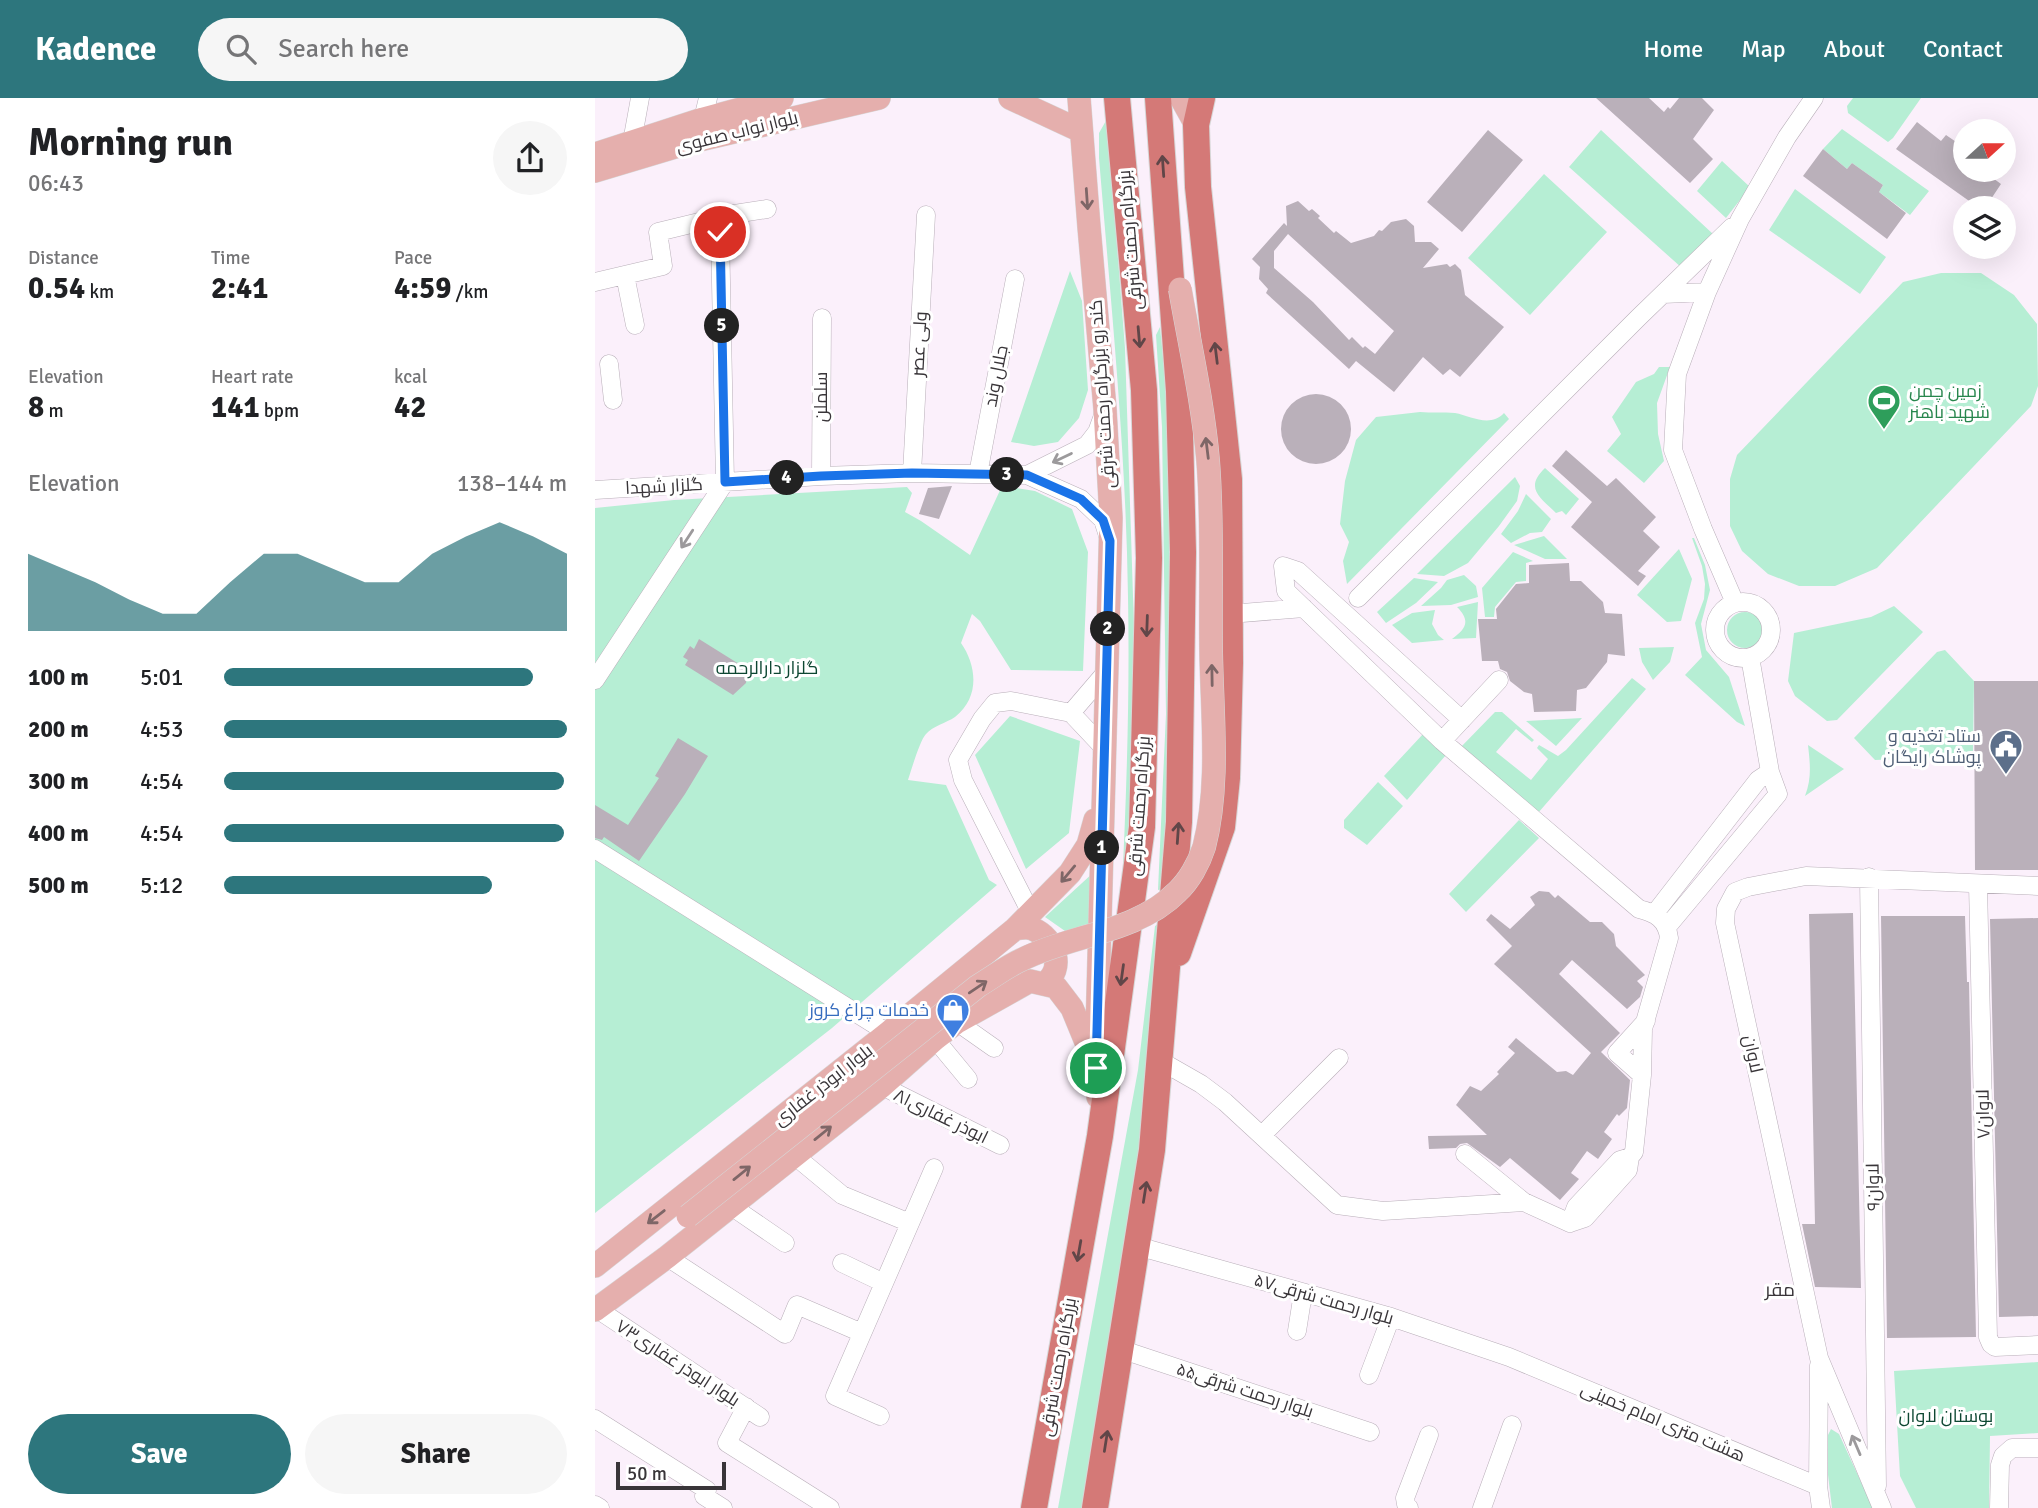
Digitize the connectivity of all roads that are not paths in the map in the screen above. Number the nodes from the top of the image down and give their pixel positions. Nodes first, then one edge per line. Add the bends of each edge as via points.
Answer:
1 (640, 98) edge
2 (880, 98) edge
3 (1010, 98) edge
4 (1079, 98) edge
5 (1096, 98) edge
6 (1117, 98) edge
7 (1158, 98) edge
8 (1181, 98) edge
9 (1202, 98) edge
10 (1814, 98) edge
11 (779, 103) edge
12 (706, 109) edge
13 (1196, 125) junction
14 (1081, 131) junction
15 (632, 142) junction
16 (595, 154) edge
17 (595, 171) edge
18 (767, 209) dead end
19 (926, 215) dead end
20 (1166, 219) junction
21 (1740, 219) junction
22 (720, 232) dead end
23 (625, 275) junction
24 (1015, 279) dead end
25 (595, 282) edge
26 (1706, 292) junction
27 (1663, 293) junction
28 (822, 318) dead end
29 (635, 325) dead end
30 (609, 364) dead end
31 (606, 390) edge
32 (1105, 409) junction
33 (912, 473) junction
34 (978, 474) junction
35 (1027, 475) junction
36 (821, 476) junction
37 (725, 482) junction
38 (595, 490) edge
39 (1110, 541) junction
40 (1358, 598) dead end
41 (1735, 603) junction
42 (1304, 608) junction
43 (1230, 614) junction
44 (1750, 657) junction
45 (1107, 671) junction
46 (595, 680) edge
47 (1499, 680) dead end
48 (1071, 713) junction
49 (1462, 720) junction
50 (1443, 741) junction
51 (1104, 748) junction
52 (1770, 772) junction
53 (1103, 790) junction
54 (595, 849) edge
55 (1869, 877) junction
56 (1978, 884) junction
57 (2038, 886) edge
58 (1655, 913) junction
59 (1023, 921) junction
60 (1667, 927) junction
61 (1044, 984) junction
62 (1164, 999) junction
63 (1646, 1020) junction
64 (957, 1022) junction
65 (888, 1033) junction
66 (935, 1039) junction
67 (994, 1048) dead end
68 (1339, 1058) dead end
69 (1159, 1060) junction
70 (1096, 1068) junction
71 (1642, 1075) junction
72 (968, 1079) dead end
73 (882, 1086) junction
74 (1262, 1135) junction
75 (1100, 1136) junction
76 (1000, 1145) dead end
77 (1465, 1154) dead end
78 (795, 1156) junction
79 (934, 1168) dead end
80 (1524, 1202) junction
81 (731, 1206) junction
82 (910, 1223) junction
83 (785, 1243) dead end
84 (1137, 1246) junction
85 (670, 1255) junction
86 (842, 1263) dead end
87 (595, 1266) edge
88 (884, 1283) junction
89 (1303, 1293) junction
90 (596, 1310) edge
91 (1391, 1317) junction
92 (1297, 1331) dead end
93 (862, 1333) junction
94 (2038, 1345) edge
95 (1120, 1349) junction
96 (1509, 1357) joint
97 (1819, 1358) junction
98 (1369, 1375) dead end
99 (880, 1416) dead end
100 (595, 1419) edge
101 (1512, 1425) dead end
102 (1370, 1432) dead end
103 (1429, 1434) dead end
104 (2038, 1448) edge
105 (1818, 1486) junction
106 (1879, 1502) edge
107 (595, 1504) edge
108 (1407, 1506) edge
109 (600, 1508) edge
110 (723, 1508) edge
111 (830, 1508) edge
112 (1034, 1508) edge
113 (1095, 1508) edge
114 (1482, 1508) edge
115 (1821, 1508) edge
116 (1999, 1508) edge

1 - 15 street
2 - 11 main road, بلوار نواب صفوی
3 - 14 main road
4 - 14 main road, کند رو بزرگراه رحمت شرقی
5 - 14 main road
6 -> 75 highway, بزرگراه رحمت شرقی via 1144,390 1149,558 1142,827
20 -> 7 highway, بزرگراه رحمت شرقی
8 - 13 main road
9 - 13 highway
10 - 21 street
11 - 12 main road, بلوار نواب صفوی
11 - 17 main road, بلوار نواب صفوی via 695,141
12 - 15 main road, بلوار نواب صفوی
43 -> 13 highway via 1229,478 1198,187
14 -> 32 main road, کند رو بزرگراه رحمت شرقی
15 - 16 main road, بلوار نواب صفوی
18 - 23 street via 658,232 663,265
19 - 33 street, ولی عصر
62 -> 20 highway, بزرگراه رحمت شرقی via 1179,822 1183,552 1179,391
85 -> 20 main road, bridge via 688,1216 978,986 1023,959 1157,909 1178,891 1196,865 1211,806 1213,762 1208,461
21 - 26 street
21 - 27 street
22 - 37 street
23 - 25 street
23 - 29 street
24 - 34 street, جلال وند
26 - 27 street
26 - 41 street via 1677,374 1672,450
27 - 40 street
28 - 36 street, سلملن
30 - 31 street
32 -> 35 street, گلزار شهدا via 1087,445
32 - 39 main road, کند رو بزرگراه رحمت شرقی
33 - 34 street, گلزار شهدا
33 - 36 street, گلزار شهدا
34 - 35 street, گلزار شهدا
35 - 39 street, گلزار شهدا via 1081,499 1103,520
36 - 37 street, گلزار شهدا
37 - 38 street, گلزار شهدا
37 -> 46 street
39 - 45 main road, کند رو بزرگراه رحمت شرقی
41 - 44 street via 1717,622 1718,641 1731,654
41 - 44 street via 1753,603 1770,622 1765,647
42 - 43 street
42 - 49 street via 1286,591 1283,566 1298,571
42 - 50 street
43 - 62 highway via 1222,827
44 - 52 street
45 - 48 street
45 - 51 main road, کند رو بزرگراه رحمت شرقی
47 - 49 street
48 - 51 street
48 - 59 street via 1011,701 995,703 958,760
49 - 50 street
50 - 58 street via 1639,909
51 - 53 main road, کند رو بزرگراه رحمت شرقی
52 - 58 street via 1758,780
52 - 60 street via 1778,794
53 -> 59 main road, بلوار ابوذر غفاری via 1088,845 1070,873
53 - 70 main road, کند رو بزرگراه رحمت شرقی
54 - 65 street
55 - 56 street, لاوان
55 - 97 street, لاوان via 1806,876 1748,887 1735,892 1726,909 1725,923
55 - 106 street, ۹لاوان
56 - 57 street, لاوان
56 - 94 street, ۷لاوان via 1988,1337 1995,1347
58 - 60 street
59 - 61 main road via 1052,948 1057,970
59 - 65 main road, بلوار ابوذر غفاری
60 - 63 street
61 - 64 main road, بلوار ابوذر غفاری via 1030,981
61 - 70 main road via 1056,988 1072,1008
62 - 69 highway, بزرگراه رحمت شرقی
63 - 71 street
63 - 71 street via 1616,1053
64 - 66 main road, بلوار ابوذر غفاری
64 - 67 street
65 -> 87 main road, بلوار ابوذر غفاری
66 - 72 street
66 - 73 main road, بلوار ابوذر غفاری
68 - 74 street
69 - 74 street via 1202,1084
84 -> 69 highway, بزرگراه رحمت شرقی via 1152,1150
70 - 75 main road
71 - 80 street via 1635,1152 1628,1170 1585,1218 1570,1223
73 - 76 street, ۸۱ابوذر غفاری
78 -> 73 main road, بلوار ابوذر غفاری
74 - 80 street via 1337,1205 1383,1211
75 -> 112 highway, بزرگراه رحمت شرقی
77 - 80 street
78 - 81 main road, بلوار ابوذر غفاری
78 - 82 street via 842,1195
79 - 82 street
81 - 83 street
81 - 85 main road, بلوار ابوذر غفاری
82 - 88 street
84 - 89 street, ۵۷بلوار رحمت شرقی
84 - 95 highway, بزرگراه رحمت شرقی
85 - 90 main road, بلوار ابوذر غفاری
85 - 93 street via 785,1334 797,1305
86 - 88 street
88 - 93 street
89 - 91 street, ۵۷بلوار رحمت شرقی
89 - 92 street
90 - 111 street, بلوار ابوذر غفاری۷۳ via 753,1412 727,1443
91 - 96 street, ۵۷بلوار رحمت شرقی
91 - 98 street
93 - 99 street via 835,1396
95 - 102 street, بلوار رحمت شرقی۵۵
113 -> 95 highway, بزرگراه رحمت شرقی
96 - 105 street, هشت متری امام خمینی
97 - 105 street
106 -> 97 street, لاوان
100 - 110 street via 707,1490 704,1496
101 - 114 street
103 - 108 street via 1405,1498
104 - 116 street via 2012,1448 2003,1456
105 - 115 street
107 - 109 street

